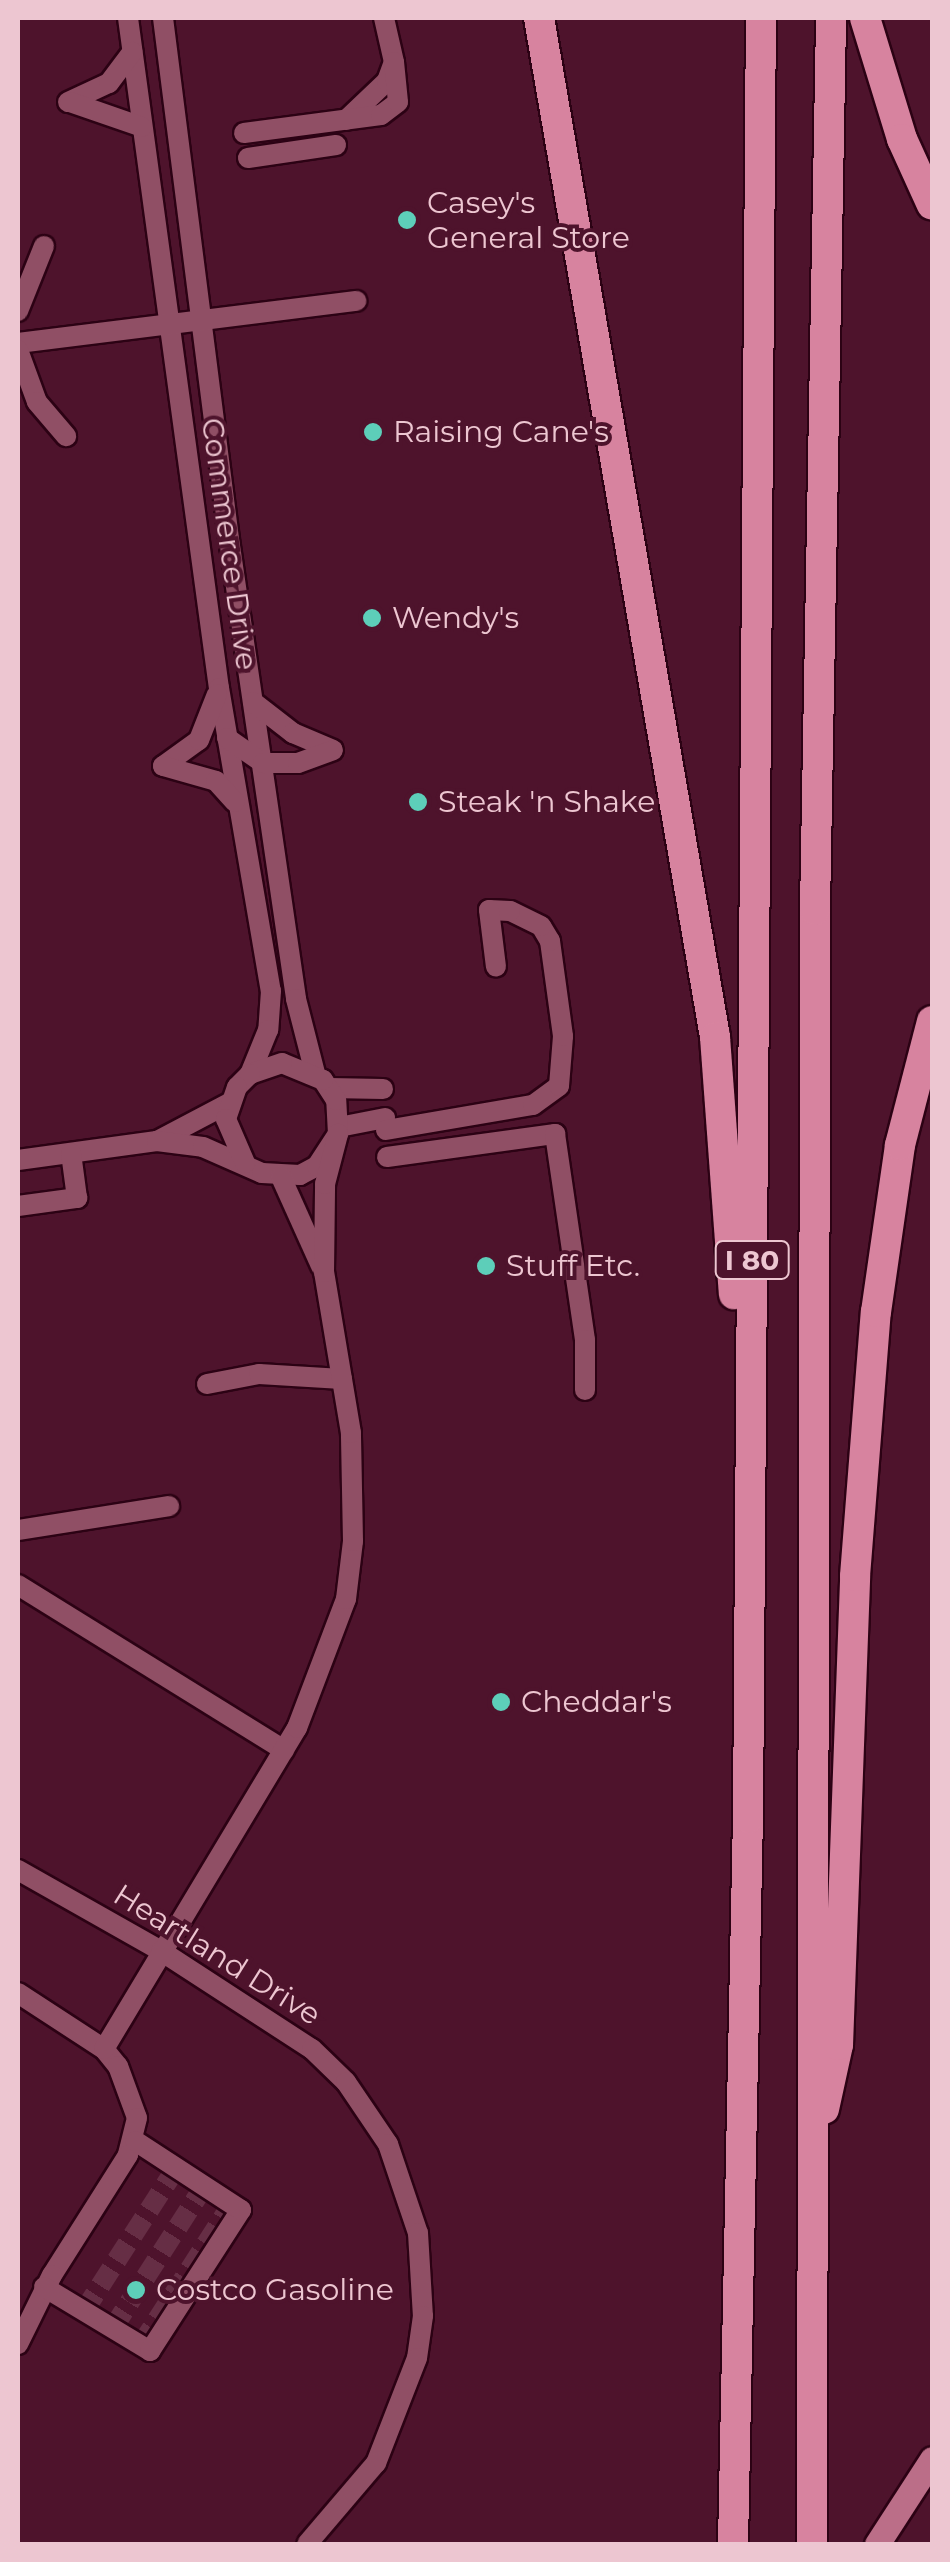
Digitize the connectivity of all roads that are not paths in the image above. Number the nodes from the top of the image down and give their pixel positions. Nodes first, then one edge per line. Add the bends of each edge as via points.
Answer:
1 (128, 18) edge
2 (163, 18) edge
3 (384, 18) edge
4 (539, 18) edge
5 (749, 18) edge
6 (760, 18) edge
7 (831, 18) edge
8 (865, 18) edge
9 (132, 52) junction
10 (142, 127) junction
11 (244, 133) dead end
12 (336, 145) dead end
13 (248, 158) dead end
14 (932, 204) edge
15 (756, 222) junction
16 (44, 246) dead end
17 (356, 301) dead end
18 (18, 312) edge
19 (200, 321) junction
20 (169, 326) junction
21 (18, 347) edge
22 (66, 436) dead end
23 (220, 688) junction
24 (253, 702) junction
25 (228, 738) junction
26 (263, 763) junction
27 (237, 805) junction
28 (496, 966) dead end
29 (932, 1021) edge
30 (250, 1074) junction
31 (322, 1080) junction
32 (383, 1089) dead end
33 (229, 1103) junction
34 (339, 1131) junction
35 (157, 1141) junction
36 (71, 1153) junction
37 (387, 1157) dead end
38 (18, 1160) edge
39 (246, 1163) junction
40 (281, 1177) junction
41 (18, 1206) edge
42 (324, 1272) junction
43 (342, 1378) junction
44 (208, 1384) dead end
45 (584, 1390) dead end
46 (169, 1506) dead end
47 (18, 1530) edge
48 (750, 1551) junction
49 (18, 1585) edge
50 (284, 1750) junction
51 (18, 1870) edge
52 (161, 1951) junction
53 (18, 1994) edge
54 (104, 2049) junction
55 (135, 2141) junction
56 (811, 2166) junction
57 (44, 2288) junction
58 (18, 2344) edge
59 (932, 2460) edge
60 (306, 2544) edge
61 (733, 2544) edge
62 (812, 2544) edge
63 (876, 2544) edge

1 - 9 street, Commerce Drive
2 - 19 street, Commerce Drive
3 - 11 street via 394,62 387,81 346,120
4 - 48 highway via 715,1036
5 - 15 highway
6 - 15 highway, I 80
7 - 56 highway, I 80 via 815,910
8 - 14 highway via 902,140
9 - 10 street, Commerce Drive
9 - 10 street via 110,82 68,102
10 - 20 street, Commerce Drive
12 - 13 street
15 - 48 highway, I 80
16 - 18 street
17 - 19 street
19 - 20 street
19 - 24 street, Commerce Drive
20 - 21 street
20 - 23 street, Commerce Drive
21 - 22 street via 37,402
23 - 25 street, Commerce Drive
23 - 27 street via 199,740 164,766 216,781
24 - 26 street, Commerce Drive
24 - 26 street via 292,733 332,750 298,762
25 - 26 street
25 - 27 street, Commerce Drive
26 - 31 street, Commerce Drive via 296,999
27 - 30 street, Commerce Drive via 272,1011
28 - 34 street via 489,910 510,911 542,926 550,941 563,1036 558,1086 533,1106
29 - 56 highway via 900,1144 876,1312 855,1576 838,2045
30 - 31 street via 282,1064
30 - 33 street
31 - 32 street
31 - 34 street
33 - 35 street
33 - 39 street via 228,1136
34 - 40 street via 317,1166
34 - 42 street via 325,1184
35 - 36 street
35 - 39 street via 203,1147
36 - 38 street
36 - 41 street via 77,1198
37 - 45 street via 555,1134 585,1340
39 - 40 street
40 - 42 street
42 - 43 street
43 - 44 street via 259,1374
43 - 50 street via 354,1491 346,1598 312,1697
46 - 47 street
48 - 61 highway, I 80
49 - 50 street
50 - 52 street
51 - 52 street, Heartland Drive
52 - 54 street
52 - 60 street, Heartland Drive via 259,2011 346,2082 388,2144 418,2233 423,2316 408,2392 376,2464
53 - 54 street
54 - 55 street via 136,2108
55 - 57 street
55 - 57 street via 241,2210 150,2351
56 - 62 highway, I 80
57 - 58 street
59 - 63 main road

